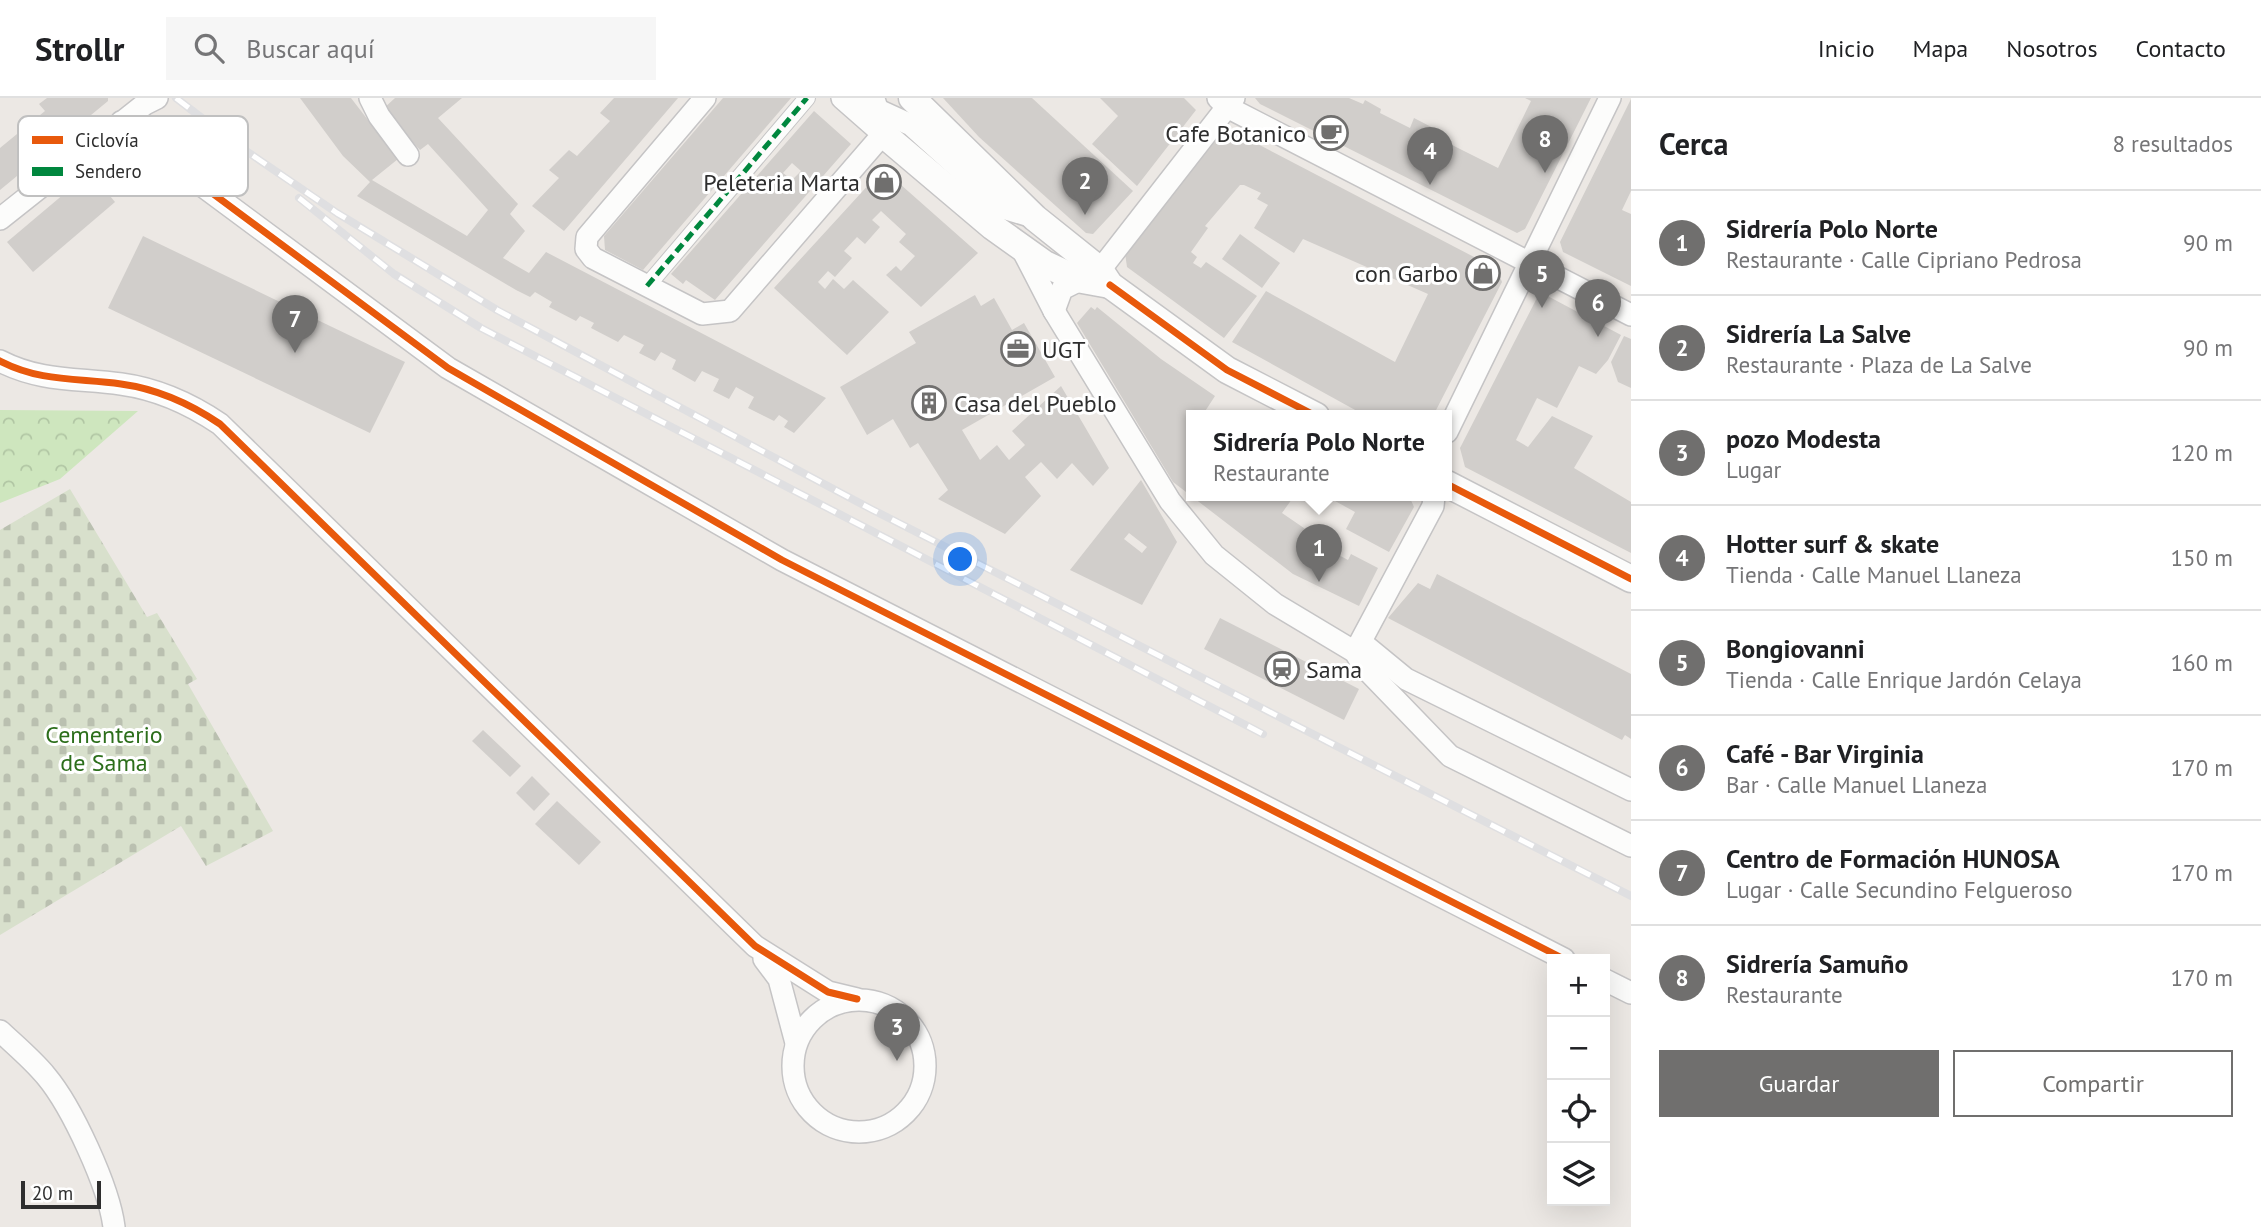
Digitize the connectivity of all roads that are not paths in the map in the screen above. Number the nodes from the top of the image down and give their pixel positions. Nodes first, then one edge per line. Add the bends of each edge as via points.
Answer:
1 (705, 98) edge
2 (807, 98) edge
3 (842, 98) edge
4 (849, 98) edge
5 (912, 98) edge
6 (1610, 98) edge
7 (372, 99) edge
8 (147, 100) edge
9 (1226, 101) edge
10 (872, 102) edge
11 (128, 116) edge
12 (883, 134) junction
13 (408, 155) dead end
14 (29, 196) edge
15 (216, 196) edge
16 (1035, 218) junction
17 (0, 219) edge
18 (1022, 249) junction
19 (1529, 263) junction
20 (1096, 278) junction
21 (647, 286) junction
22 (1054, 311) junction
23 (1631, 315) edge
24 (0, 361) edge
25 (1304, 410) edge
26 (1452, 422) edge
27 (1452, 487) edge
28 (1434, 501) edge
29 (1631, 579) edge
30 (1358, 647) junction
31 (1442, 696) junction
32 (1422, 728) junction
33 (1631, 790) edge
34 (1631, 846) edge
35 (755, 946) junction
36 (1554, 954) edge
37 (1610, 982) edge
38 (1631, 993) edge
39 (857, 999) junction
40 (0, 1031) edge
41 (796, 1043) junction
42 (114, 1227) edge

1 - 21 street via 587,237 586,249 593,258
2 - 21 street
3 - 12 street
4 - 10 street
5 - 16 street
6 - 19 street
7 - 13 street
8 - 11 street
9 - 19 street
9 - 20 street
10 - 12 street
10 - 16 street via 911,125 1003,208
12 - 18 street
12 - 21 street via 730,311 702,314
14 - 17 street
15 - 36 street via 448,368 782,560
16 - 20 street
18 - 20 street
18 - 22 street
19 - 23 street
19 - 26 street
20 - 22 street via 1062,289
20 - 25 street via 1227,370
22 - 30 street via 1170,501 1214,555 1275,604
24 - 35 street via 26,374 153,391 189,403 220,424
27 - 29 street
28 - 30 street
30 - 31 street
30 - 32 street via 1364,667
31 - 32 street via 1419,702
31 - 33 street
32 - 34 street via 1450,756
35 - 39 street via 828,992
35 - 41 street via 779,979
37 - 38 street
39 - 41 street via 831,1005 810,1021
39 - 41 street via 883,1004 905,1018 920,1039 926,1064 921,1090 907,1112 886,1127 861,1133 835,1128 813,1115 798,1094 792,1068
40 - 42 street via 46,1076 65,1104 93,1163

